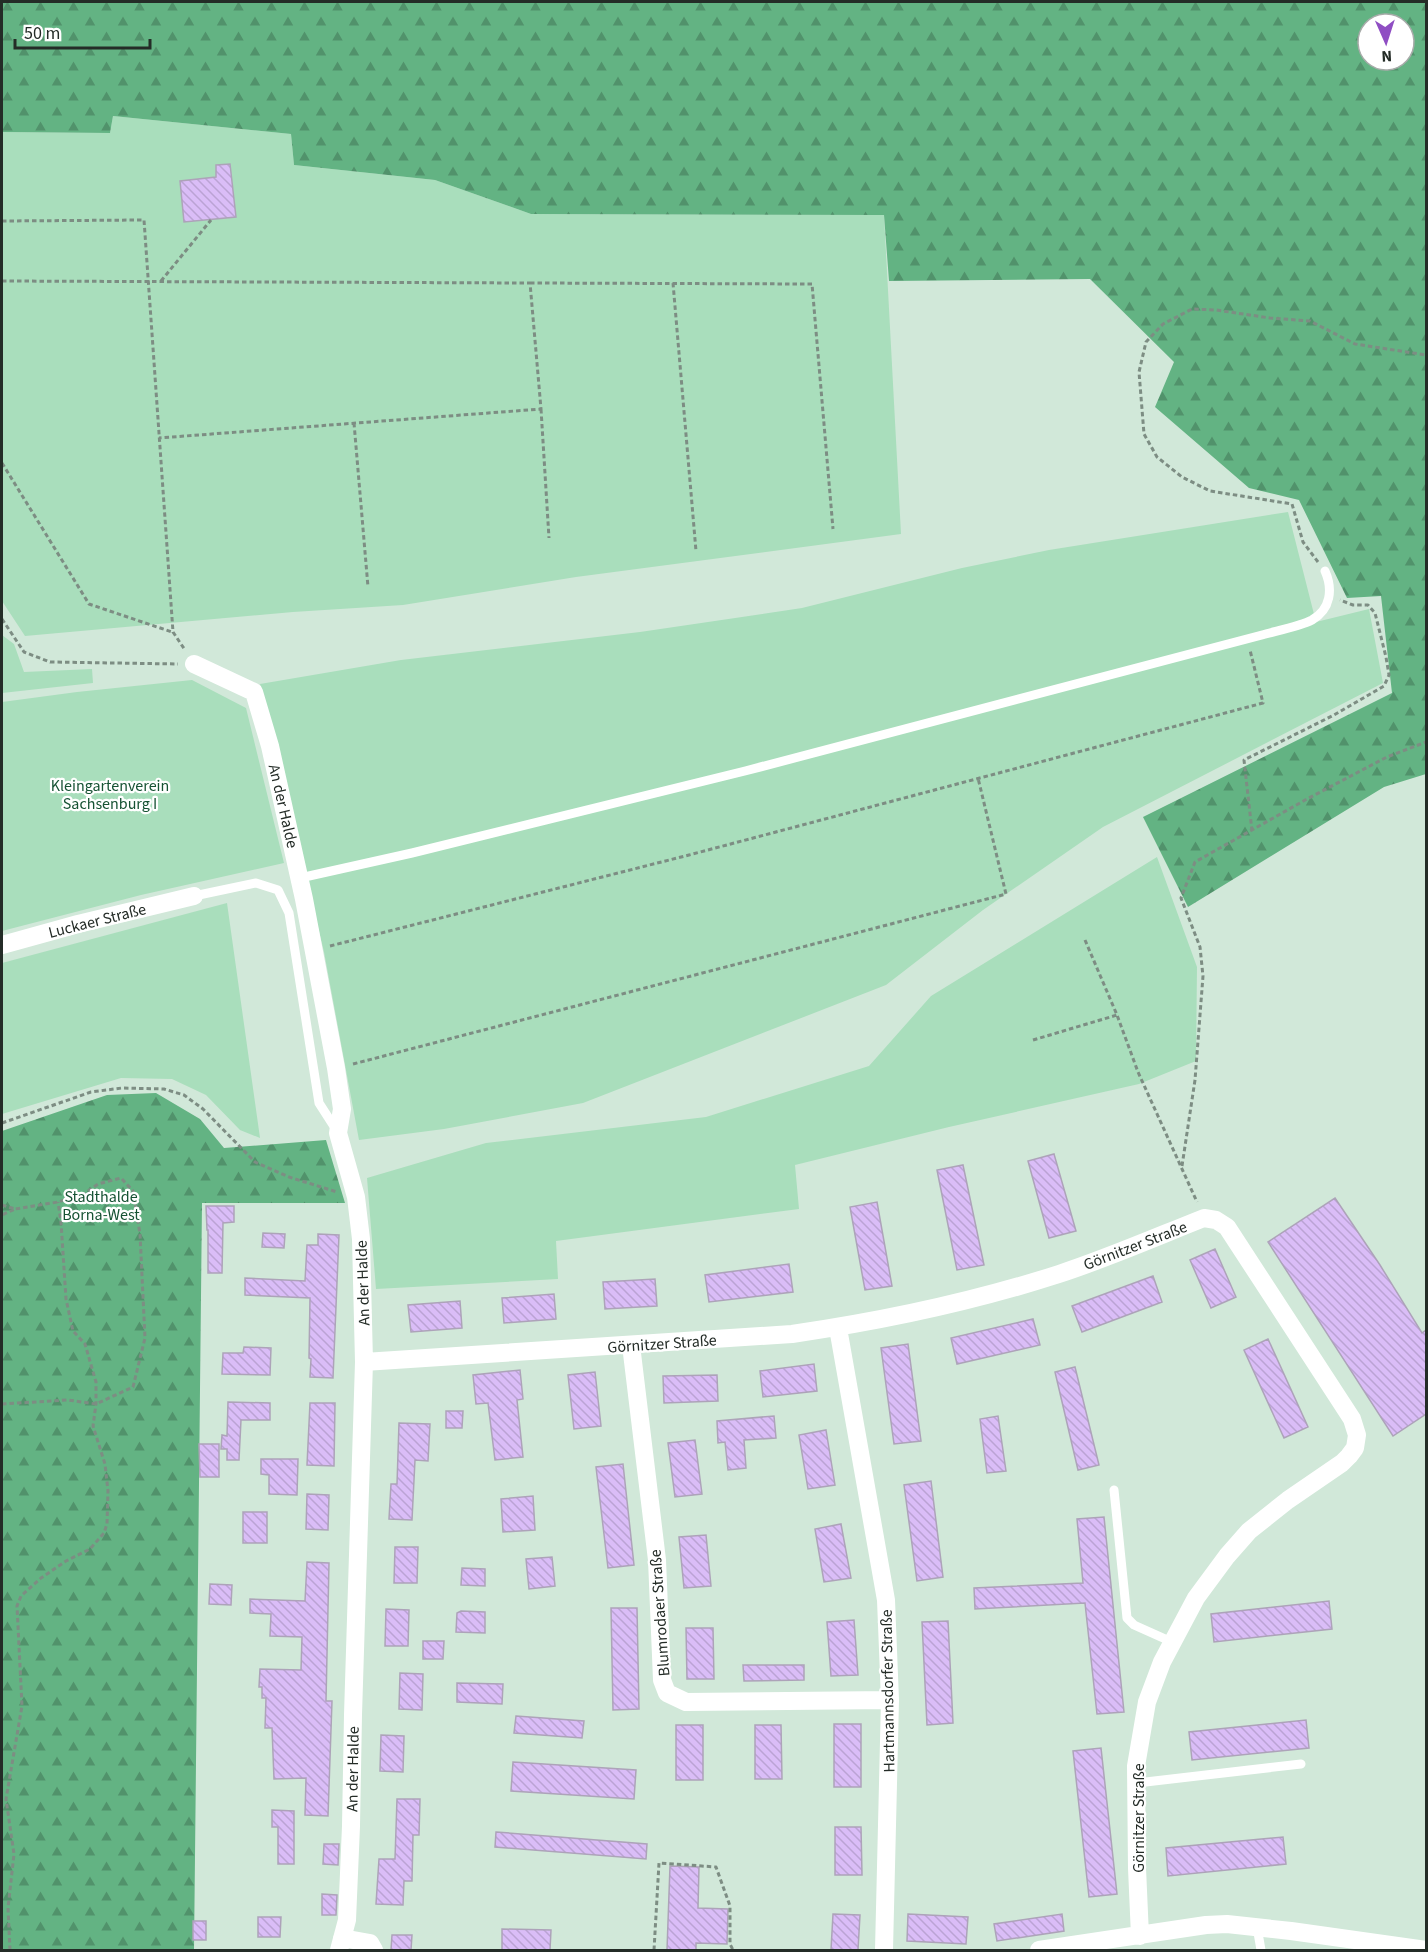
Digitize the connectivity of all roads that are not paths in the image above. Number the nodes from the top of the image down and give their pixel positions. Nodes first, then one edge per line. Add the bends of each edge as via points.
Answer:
1 (1325, 571) road end
2 (194, 664) road end
3 (300, 878) junction
4 (194, 896) joint
5 (2, 945) edge
6 (339, 1133) junction
7 (838, 1328) junction
8 (631, 1346) junction
9 (364, 1362) junction
10 (1114, 1490) dead end
11 (1172, 1642) junction
12 (890, 1700) junction
13 (1301, 1764) dead end
14 (1137, 1783) junction
15 (1257, 1928) junction
16 (1140, 1936) junction
17 (340, 1944) edge
18 (1357, 1945) edge
19 (374, 1950) edge
20 (884, 1950) edge
21 (1039, 1950) edge
22 (1261, 1950) edge
23 (1426, 1950) edge

1 - 3 lane via 1330,595 1312,620 745,771
2 - 3 street, An der Halde via 254,692
3 - 6 street, An der Halde via 336,1068 342,1109
4 - 5 street, Luckaer Straße
4 - 6 lane via 256,882 278,890 289,913 319,1103
6 - 9 street, An der Halde via 356,1197 362,1250
7 - 8 street, Görnitzer Straße
7 - 11 street, Görnitzer Straße via 1010,1290 1204,1218 1227,1227 1352,1419 1357,1435 1355,1448 1342,1462 1250,1531 1227,1556 1196,1598
7 - 12 street, Hartmannsdorfer Straße via 886,1600
8 - 9 street, Görnitzer Straße
8 - 12 street, Blumrodaer Straße via 657,1560 662,1680 667,1693 686,1701
9 - 17 street, An der Halde via 347,1920
10 - 11 lane via 1127,1618
11 - 14 street, Görnitzer Straße via 1147,1702 1136,1766
12 - 20 street, Hartmannsdorfer Straße
13 - 14 lane
14 - 16 street, Görnitzer Straße
15 - 16 street via 1206,1925
15 - 18 street
15 - 22 lane
16 - 21 street
17 - 19 street via 370,1943
18 - 23 street

